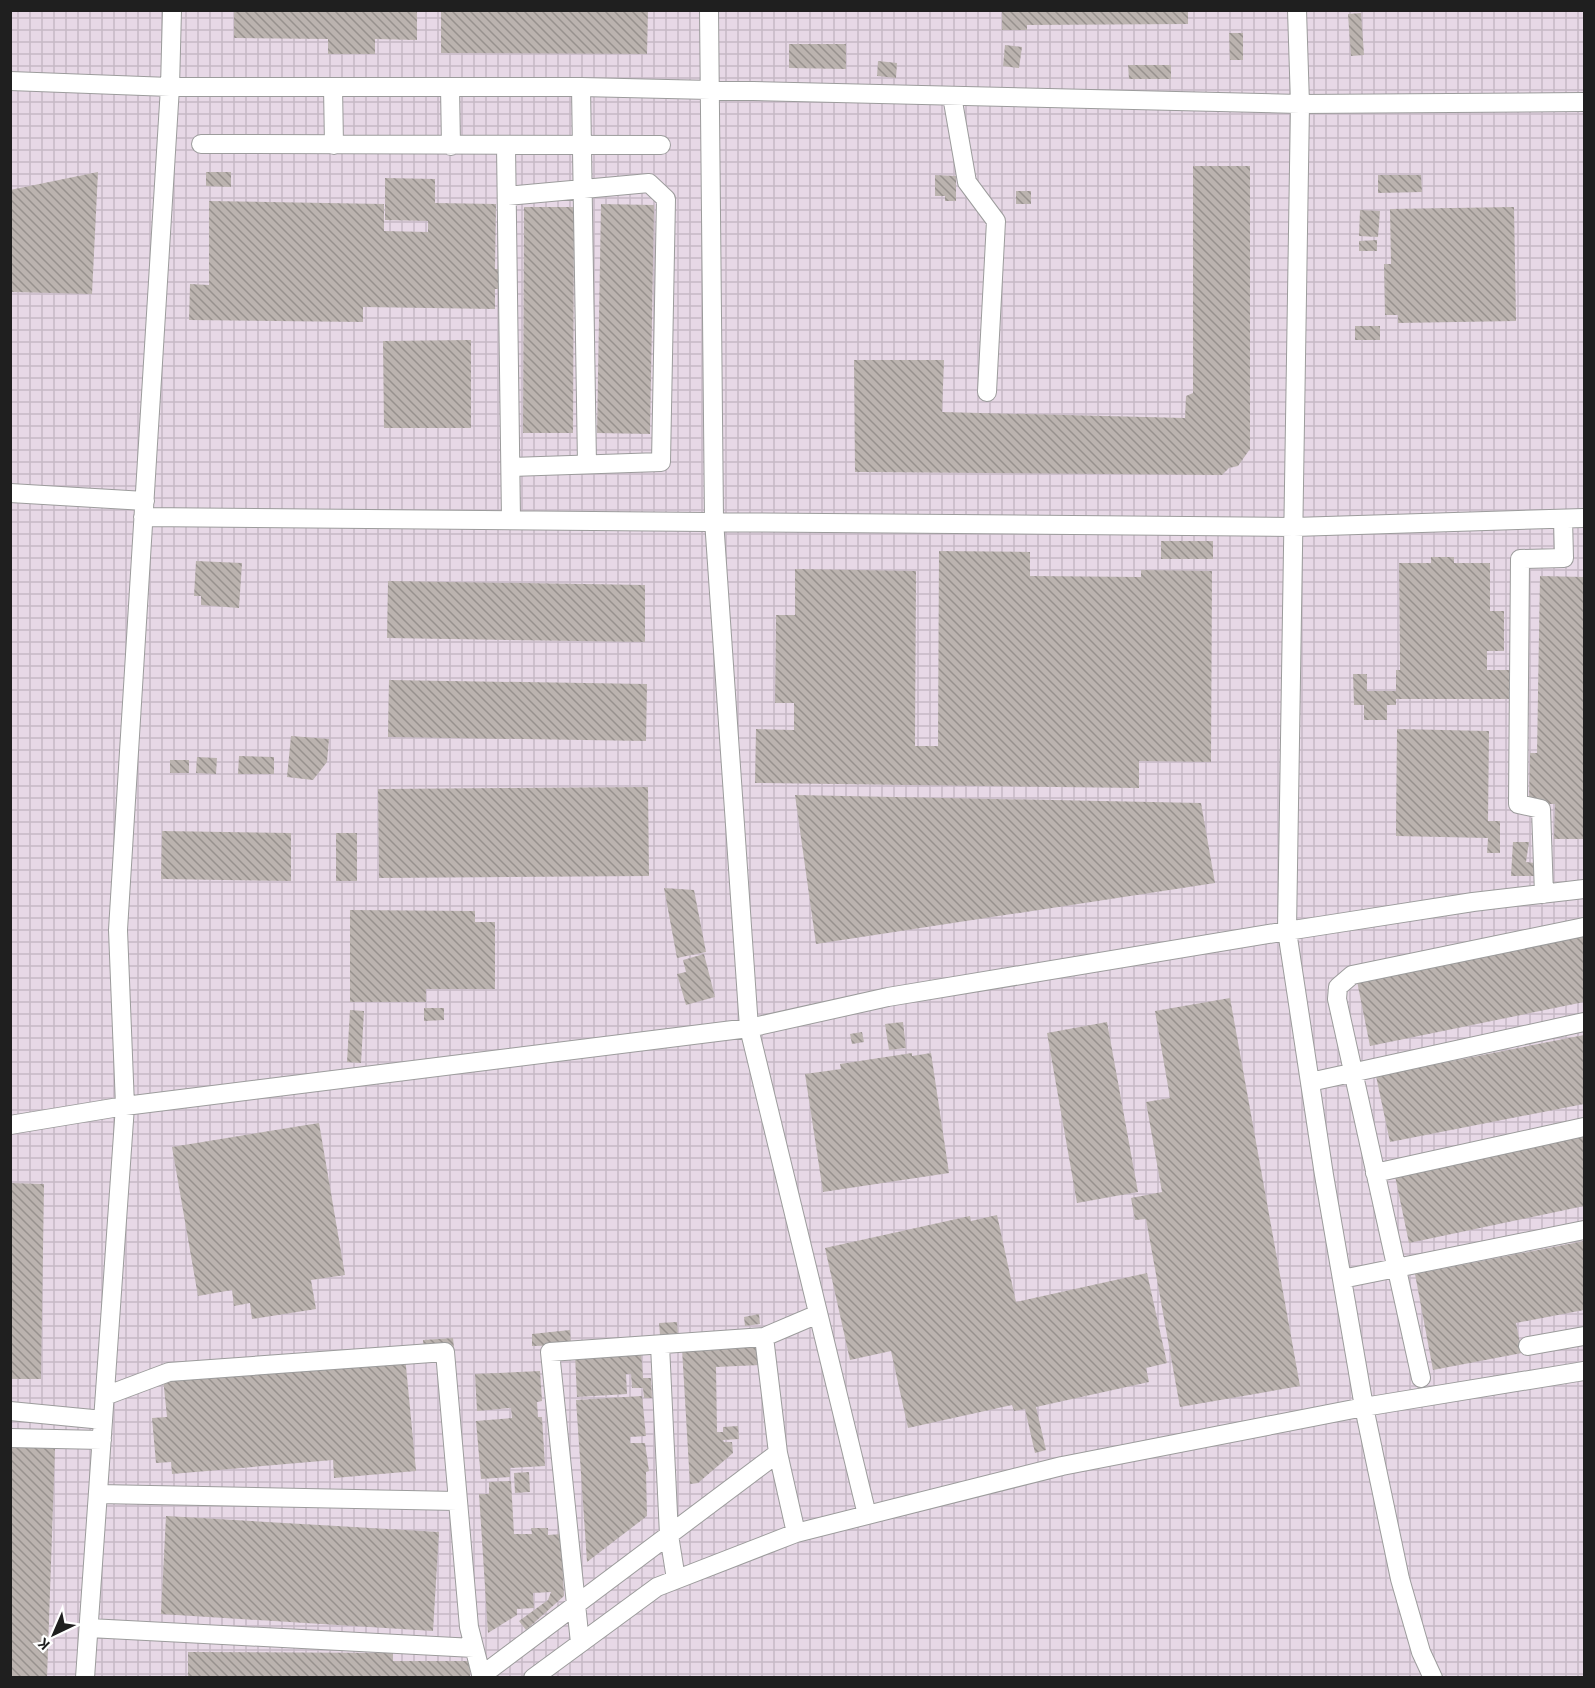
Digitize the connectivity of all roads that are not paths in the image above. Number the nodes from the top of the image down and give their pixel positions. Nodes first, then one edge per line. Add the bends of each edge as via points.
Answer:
1 (172, 10) edge
2 (709, 10) edge
3 (1298, 10) edge
4 (10, 81) edge
5 (170, 87) junction
6 (333, 87) junction
7 (450, 87) junction
8 (581, 87) junction
9 (709, 90) junction
10 (952, 96) junction
11 (1584, 102) edge
12 (1300, 105) junction
13 (201, 144) dead end
14 (584, 144) junction
15 (334, 145) junction
16 (661, 145) dead end
17 (452, 146) junction
18 (506, 147) junction
19 (584, 189) junction
20 (507, 196) junction
21 (987, 392) dead end
22 (587, 464) junction
23 (511, 466) junction
24 (10, 493) edge
25 (144, 509) junction
26 (1584, 518) edge
27 (511, 519) junction
28 (1563, 519) junction
29 (714, 520) junction
30 (1294, 527) junction
31 (1584, 889) edge
32 (1544, 894) junction
33 (1584, 927) edge
34 (1287, 931) junction
35 (1584, 1022) edge
36 (749, 1028) junction
37 (1353, 1074) junction
38 (1310, 1082) junction
39 (125, 1106) junction
40 (10, 1125) edge
41 (1584, 1127) edge
42 (1376, 1173) junction
43 (1584, 1230) edge
44 (1397, 1269) junction
45 (1342, 1279) junction
46 (818, 1314) junction
47 (1584, 1336) edge
48 (764, 1337) junction
49 (660, 1345) junction
50 (1528, 1346) dead end
51 (1584, 1371) edge
52 (1421, 1378) dead end
53 (105, 1396) junction
54 (1364, 1407) junction
55 (10, 1411) edge
56 (103, 1420) junction
57 (10, 1438) edge
58 (102, 1440) junction
59 (778, 1453) junction
60 (98, 1494) junction
61 (457, 1501) junction
62 (867, 1515) junction
63 (796, 1533) junction
64 (669, 1535) junction
65 (676, 1580) junction
66 (577, 1604) junction
67 (89, 1628) junction
68 (580, 1643) junction
69 (474, 1648) junction
70 (85, 1677) edge
71 (482, 1677) edge
72 (533, 1677) edge
73 (1433, 1677) edge

1 - 5 street
2 - 9 street
3 - 12 street
4 - 5 street
5 - 6 street
5 - 25 street
6 - 7 street
6 - 15 street
7 - 8 street
7 - 17 street
8 - 9 street
8 - 14 street
9 - 10 street
9 - 29 street
10 - 12 street
10 - 21 street via 967,182 996,221
11 - 12 street
12 - 30 street
13 - 15 street
14 - 16 street
14 - 18 street
14 - 19 street
15 - 17 street
17 - 18 street
18 - 20 street
19 - 20 street
19 - 22 street
19 - 22 street via 649,183 666,199 662,462
20 - 23 street
22 - 23 street
23 - 27 street
24 - 25 street
25 - 27 street
25 - 39 street via 118,930
26 - 28 street
27 - 29 street
28 - 30 street
28 - 32 street via 1564,558 1520,559 1518,804 1540,809
29 - 30 street
29 - 36 street
30 - 34 street
31 - 32 street
32 - 34 street
33 - 37 street via 1346,978 1338,987 1337,999
34 - 36 street via 888,997
34 - 38 street
35 - 37 street
36 - 39 street
36 - 46 street
37 - 38 street
37 - 42 street
38 - 45 street
39 - 40 street
39 - 53 street
41 - 42 street
42 - 44 street
43 - 44 street
44 - 45 street
44 - 52 street
45 - 54 street
46 - 48 street
46 - 62 street
47 - 50 street
48 - 49 street
48 - 59 street
49 - 64 street
49 - 66 street via 550,1352
51 - 54 street
53 - 56 street
53 - 61 street via 169,1372 445,1352
54 - 62 street via 1062,1466
54 - 73 street via 1400,1579 1421,1652
55 - 56 street
56 - 58 street
57 - 58 street
58 - 60 street
59 - 63 street
59 - 64 street
60 - 61 street
60 - 67 street
61 - 69 street
62 - 63 street
63 - 65 street
64 - 65 street
64 - 66 street
65 - 68 street via 657,1587
66 - 68 street
66 - 71 street
67 - 69 street
67 - 70 street
68 - 72 street
69 - 71 street

